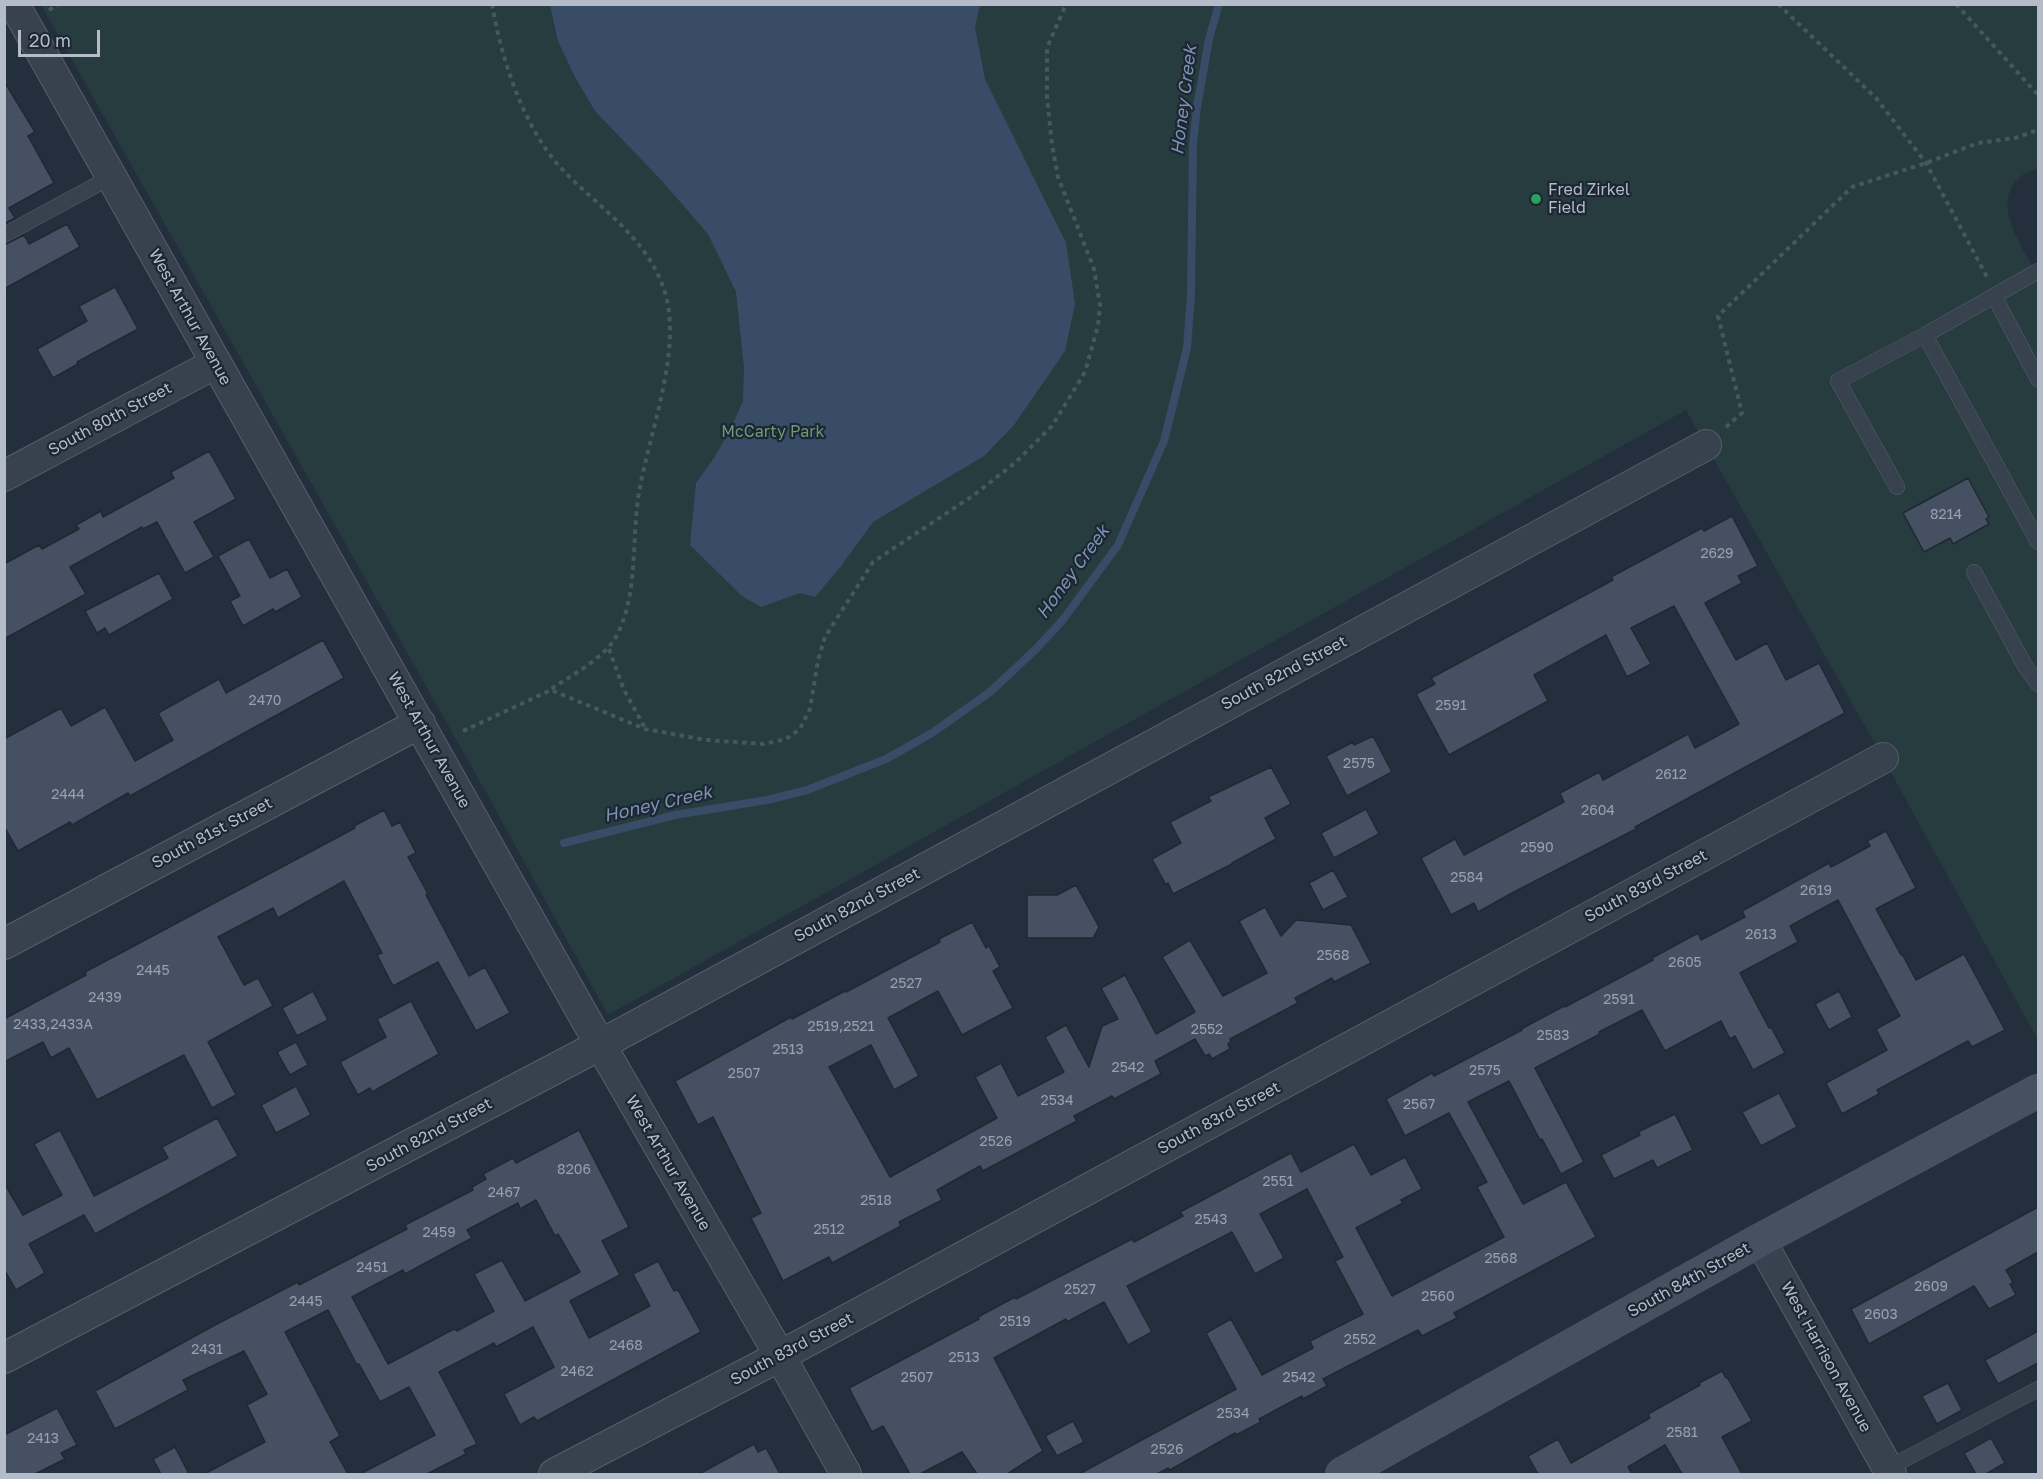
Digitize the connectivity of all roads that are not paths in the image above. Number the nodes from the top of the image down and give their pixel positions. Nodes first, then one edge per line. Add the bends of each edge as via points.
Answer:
1 (14, 4) edge
2 (111, 177) junction
3 (4, 235) edge
4 (2038, 271) edge
5 (1994, 296) junction
6 (1925, 335) junction
7 (216, 363) junction
8 (2038, 378) edge
9 (1706, 445) road end
10 (4, 476) edge
11 (1897, 487) dead end
12 (2038, 542) edge
13 (1974, 572) dead end
14 (2038, 684) edge
15 (420, 723) junction
16 (1883, 758) dead end
17 (4, 944) edge
18 (600, 1045) junction
19 (2038, 1092) edge
20 (1760, 1240) junction
21 (780, 1356) junction
22 (4, 1358) edge
23 (2038, 1389) edge
24 (1889, 1471) edge
25 (554, 1474) edge
26 (846, 1474) edge
27 (1342, 1474) edge

1 - 2 street, West Arthur Avenue
2 - 3 lane
2 - 7 street, West Arthur Avenue
4 - 5 lane
5 - 6 lane
5 - 8 lane
6 - 11 lane via 1838,381
6 - 12 lane
7 - 10 street, South 80th Street
7 - 15 street, West Arthur Avenue
9 - 18 street, South 82nd Street
13 - 14 lane
15 - 17 street, South 81st Street
15 - 18 street, West Arthur Avenue
16 - 21 street, South 83rd Street
18 - 21 street, West Arthur Avenue
18 - 22 street, South 82nd Street
19 - 20 street, South 84th Street
20 - 24 street, West Harrison Avenue
20 - 27 street, South 84th Street
21 - 25 street, South 83rd Street
21 - 26 street, West Arthur Avenue
23 - 24 lane

